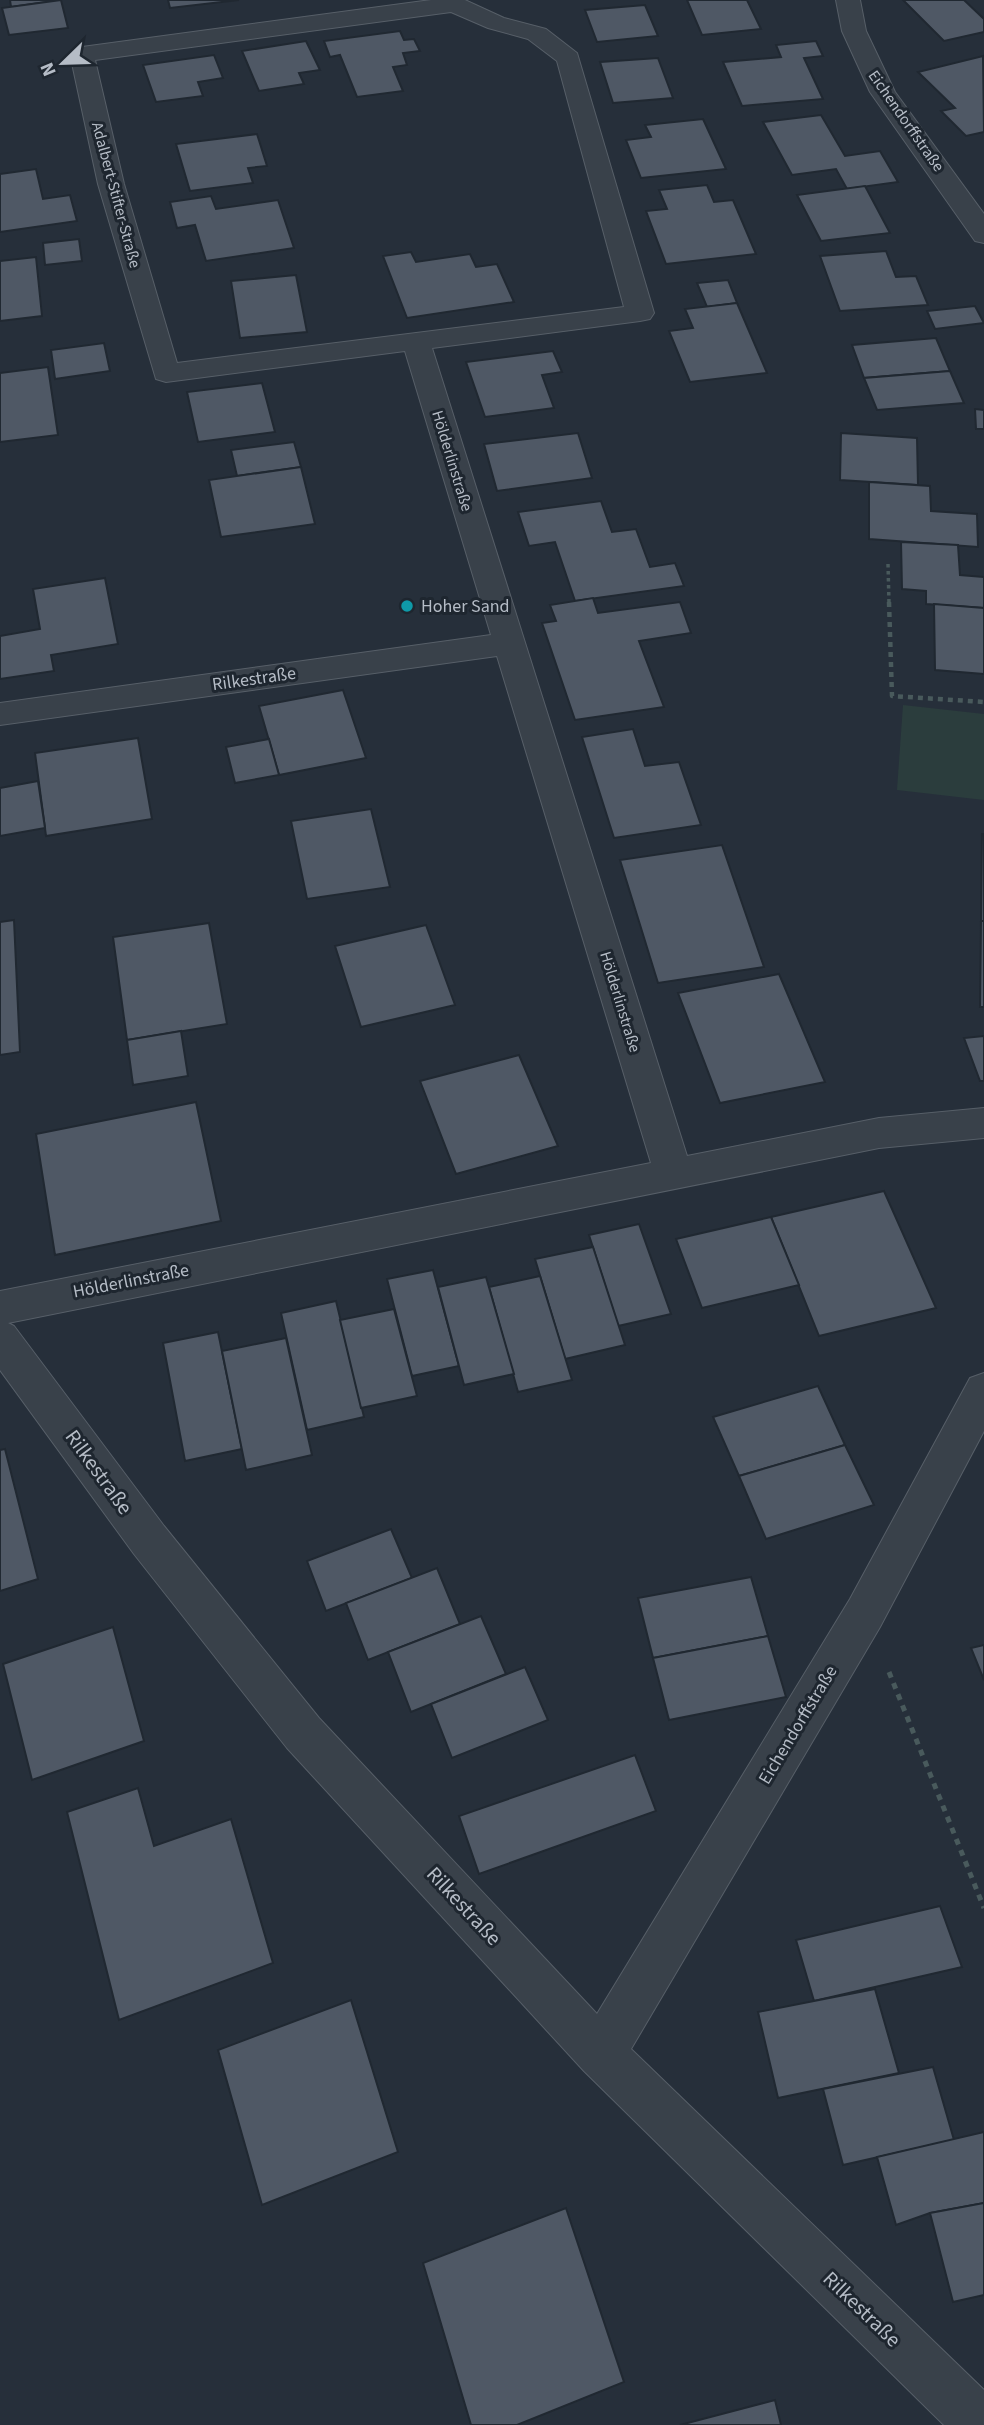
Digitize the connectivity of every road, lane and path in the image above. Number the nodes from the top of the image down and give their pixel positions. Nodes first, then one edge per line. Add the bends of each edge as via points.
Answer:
1 (848, 0) edge
2 (454, 2) edge
3 (984, 235) edge
4 (416, 342) junction
5 (888, 564) dead end
6 (509, 643) junction
7 (984, 702) edge
8 (0, 714) edge
9 (984, 1123) edge
10 (673, 1174) junction
11 (0, 1307) edge
12 (0, 1338) edge
13 (984, 1391) edge
14 (865, 1613) junction
15 (984, 1908) edge
16 (601, 2054) junction
17 (982, 2425) edge

1 - 3 street, Eichendorffstraße via 854,40 874,78
2 - 4 street via 496,23 537,34 568,58 640,313
2 - 4 street, Adalbert-Stifter-Straße via 82,54 111,184 166,373
4 - 6 street, Hölderlinstraße
5 - 7 path via 892,696
6 - 8 street, Rilkestraße
6 - 10 street, Hölderlinstraße
9 - 10 street, Hölderlinstraße via 879,1133
10 - 11 street, Hölderlinstraße
12 - 16 street, Rilkestraße via 149,1541 303,1733
13 - 14 street, Eichendorffstraße
14 - 15 path
14 - 16 street, Eichendorffstraße
16 - 17 street, Rilkestraße

